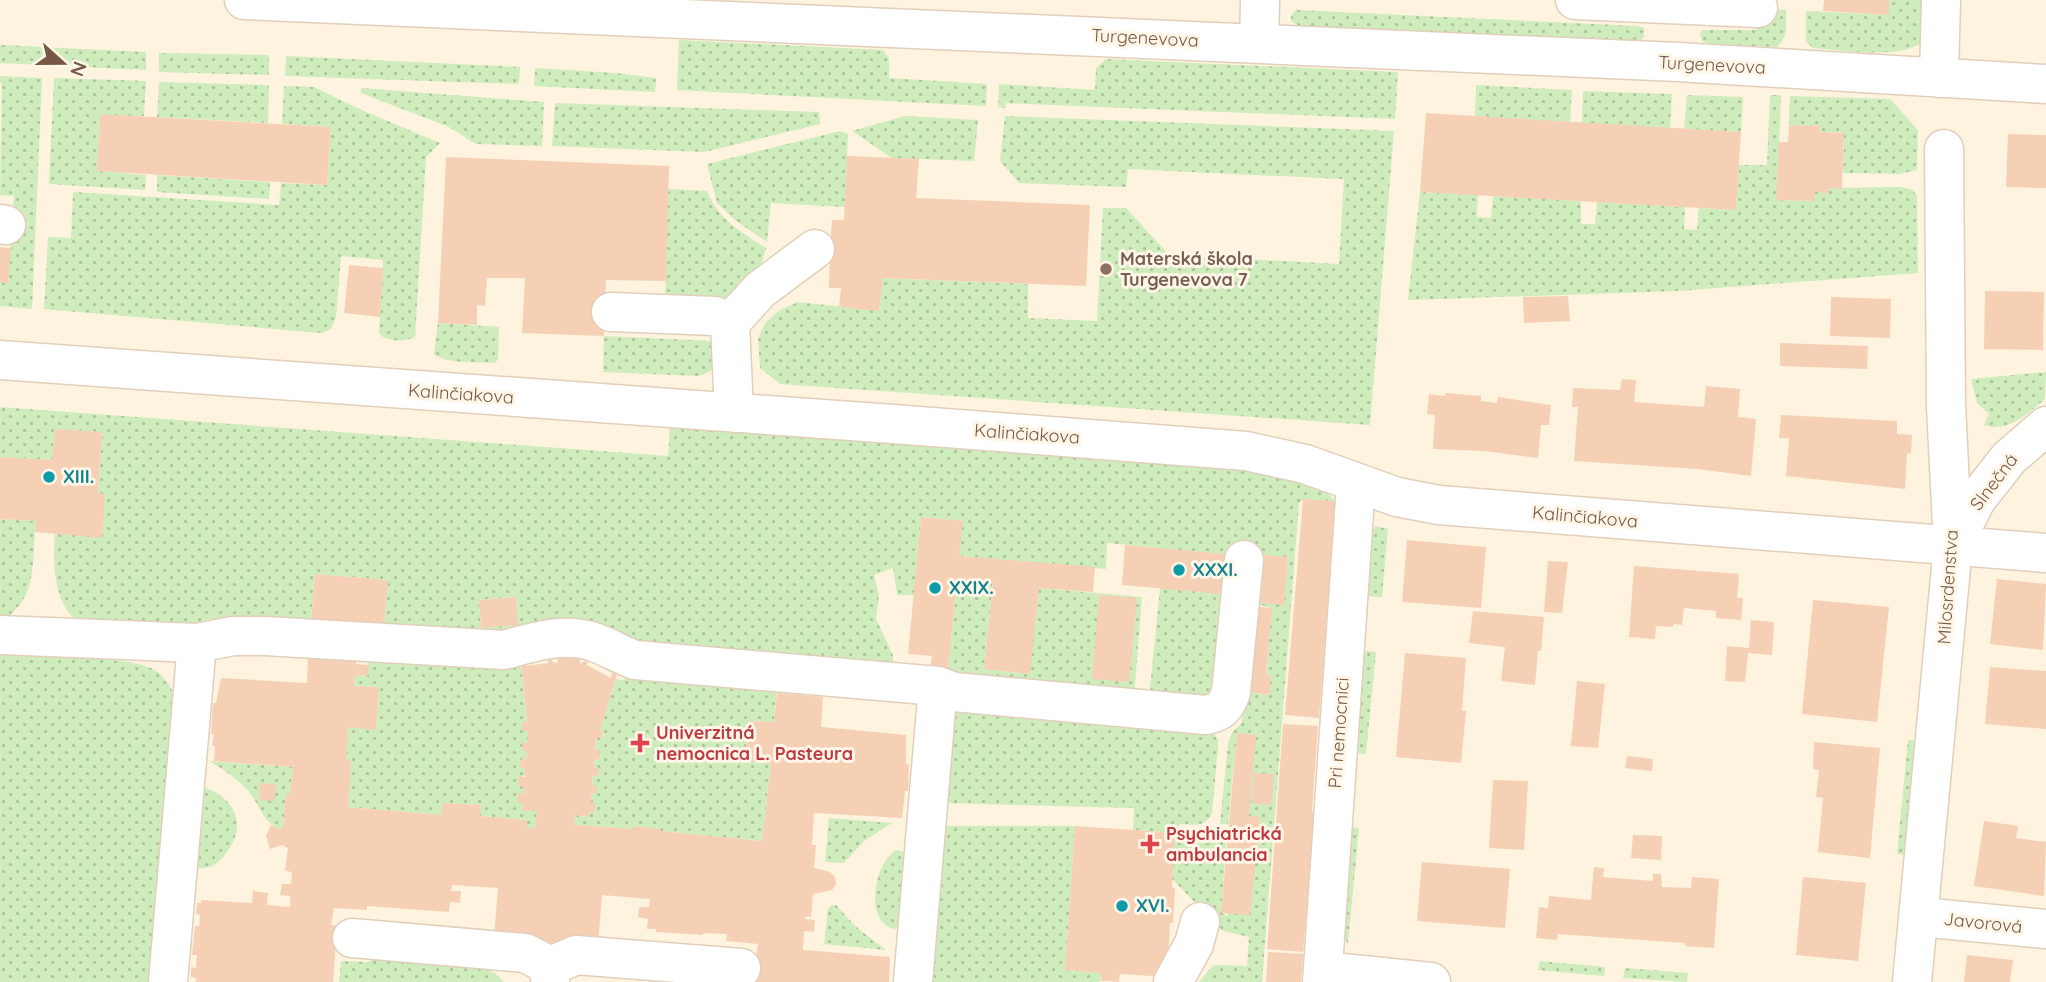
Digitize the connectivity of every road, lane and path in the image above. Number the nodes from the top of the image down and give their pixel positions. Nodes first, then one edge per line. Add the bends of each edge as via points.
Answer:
1 (244, 0) edge
2 (1260, 0) edge
3 (1575, 0) edge
4 (1941, 0) edge
5 (435, 4) edge
6 (1667, 4) junction
7 (1758, 8) dead end
8 (815, 12) edge
9 (1259, 44) junction
10 (1665, 62) junction
11 (1939, 78) junction
12 (2046, 85) edge
13 (1944, 149) dead end
14 (815, 249) dead end
15 (611, 312) dead end
16 (730, 323) junction
17 (0, 360) edge
18 (734, 413) junction
19 (2046, 426) edge
20 (1356, 484) junction
21 (1953, 546) junction
22 (2046, 553) edge
23 (1244, 560) dead end
24 (0, 635) edge
25 (197, 643) junction
26 (937, 686) junction
27 (1920, 917) junction
28 (1200, 922) dead end
29 (2046, 929) edge
30 (352, 938) dead end
31 (741, 968) dead end
32 (550, 974) edge
33 (1322, 976) edge
34 (168, 982) edge
35 (913, 982) edge
36 (1173, 982) edge
37 (1431, 982) edge
38 (1912, 982) edge

1 - 5 street, Turgenevova
2 - 9 street
3 - 6 street
4 - 11 street
5 - 8 street, Turgenevova
6 - 7 street
6 - 10 street
8 - 9 street, Turgenevova
9 - 10 street, Turgenevova
10 - 11 street, Turgenevova
11 - 12 street, Turgenevova
13 - 21 street, Milosrdenstva
14 - 16 street via 760,289
15 - 16 street via 715,316
16 - 18 street
17 - 18 street, Kalinčiakova
18 - 20 street, Kalinčiakova via 1246,451 1305,464
19 - 21 street, Slnečná via 2009,458 1976,500
20 - 21 street, Kalinčiakova via 1439,505
20 - 33 street, Pri nemocnici
21 - 22 street, Kalinčiakova
21 - 27 street, Milosrdenstva
23 - 26 street via 1231,692 1219,712 1206,715 954,692
24 - 25 street
25 - 26 street via 233,636 303,636 503,650 528,642 575,638 635,660
25 - 34 street
26 - 35 street
27 - 29 street, Javorová
27 - 38 street, Milosrdenstva
28 - 36 street via 1194,944
30 - 32 street via 525,953
31 - 32 street via 576,955
33 - 37 street

